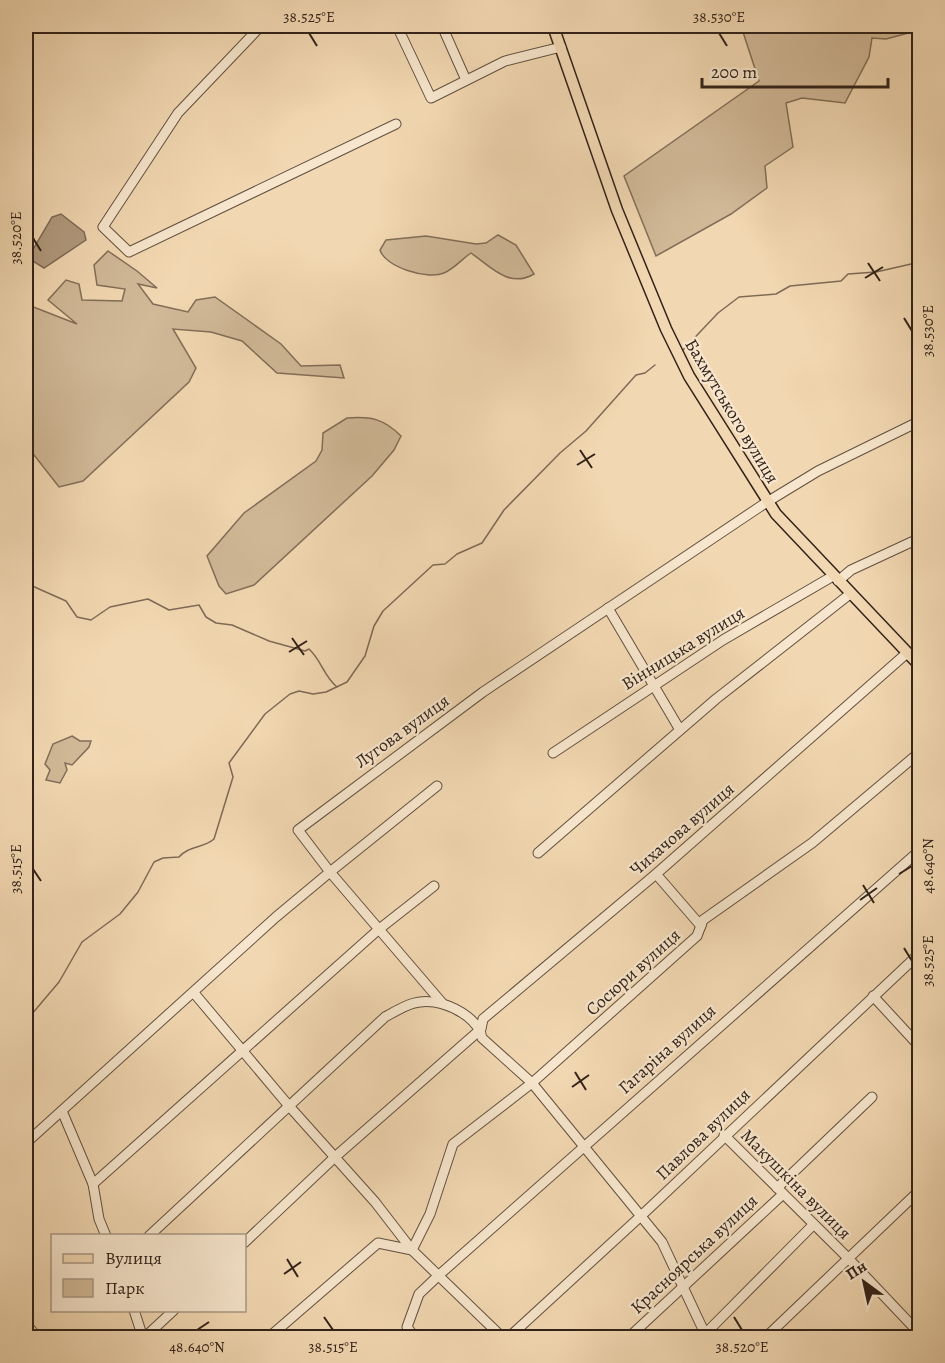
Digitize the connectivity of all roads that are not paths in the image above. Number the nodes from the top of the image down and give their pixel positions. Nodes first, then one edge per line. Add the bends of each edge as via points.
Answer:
1 (261, 26) edge
2 (398, 26) edge
3 (442, 26) edge
4 (553, 26) edge
5 (561, 47) junction
6 (466, 80) junction
7 (396, 124) dead end
8 (920, 421) edge
9 (767, 502) junction
10 (920, 538) edge
11 (835, 578) junction
12 (850, 594) junction
13 (608, 608) junction
14 (907, 653) junction
15 (920, 666) edge
16 (654, 685) junction
17 (680, 730) junction
18 (920, 752) edge
19 (553, 753) dead end
20 (437, 786) dead end
21 (920, 850) edge
22 (538, 853) dead end
23 (330, 872) junction
24 (656, 874) junction
25 (434, 886) dead end
26 (700, 926) junction
27 (378, 930) junction
28 (920, 953) edge
29 (194, 993) junction
30 (873, 996) junction
31 (443, 1004) junction
32 (481, 1029) junction
33 (919, 1044) edge
34 (244, 1052) junction
35 (532, 1083) junction
36 (872, 1097) dead end
37 (289, 1106) junction
38 (62, 1111) junction
39 (724, 1135) junction
40 (26, 1143) edge
41 (585, 1145) junction
42 (335, 1157) junction
43 (93, 1184) junction
44 (920, 1190) edge
45 (779, 1191) junction
46 (642, 1215) junction
47 (813, 1225) junction
48 (105, 1234) edge
49 (151, 1234) edge
50 (246, 1241) edge
51 (412, 1250) junction
52 (847, 1257) junction
53 (439, 1275) junction
54 (684, 1284) junction
55 (134, 1312) edge
56 (173, 1312) edge
57 (26, 1324) edge
58 (920, 1334) edge
59 (706, 1336) edge
60 (38, 1338) edge
61 (144, 1338) edge
62 (268, 1338) edge
63 (415, 1338) edge
64 (503, 1338) edge
65 (508, 1338) edge
66 (628, 1338) edge
67 (765, 1338) edge

1 - 7 street via 178,113 104,227 129,252
2 - 6 street via 431,98
3 - 6 street
4 - 5 main road, Бахмутського вулиця
5 - 6 street via 505,61
5 - 9 main road, Бахмутського вулиця via 617,210 666,329 689,376
8 - 9 street, Лугова вулиця via 818,471
9 - 11 main road, Бахмутського вулиця
9 - 13 street, Лугова вулиця
10 - 11 street, Вінницька вулиця
11 - 12 main road, Бахмутського вулиця
11 - 16 street, Вінницька вулиця via 723,640
12 - 14 main road, Бахмутського вулиця
12 - 17 street
13 - 16 street
13 - 23 street, Лугова вулиця via 483,692 298,830
14 - 15 main road, Бахмутського вулиця
14 - 24 street, Чихачова вулиця
16 - 17 street
16 - 19 street, Вінницька вулиця
17 - 22 street
18 - 26 street, Сосюри вулиця via 812,843 703,920
20 - 23 street
21 - 41 street, Гагаріна вулиця
23 - 27 street
23 - 29 street via 276,916
24 - 26 street
24 - 32 street, Чихачова вулиця via 483,1019
25 - 27 street
26 - 35 street, Сосюри вулиця via 697,936
27 - 31 street
27 - 34 street
28 - 30 street, Павлова вулиця
29 - 34 street
29 - 38 street
30 - 33 street
30 - 39 street, Павлова вулиця
31 - 32 street via 456,1008
31 - 37 street via 428,999 405,1005 385,1017
32 - 35 street via 482,1038
32 - 42 street, Чихачова вулиця
34 - 37 street
34 - 43 street
35 - 41 street
35 - 51 street, Сосюри вулиця via 453,1144 430,1214
36 - 45 street, Красноярська вулиця
37 - 42 street
37 - 49 street
38 - 40 street
38 - 43 street
39 - 45 street, Макушкіна вулиця
39 - 46 street, Павлова вулиця
41 - 46 street
41 - 53 street, Гагаріна вулиця
42 - 50 street, Чихачова вулиця
42 - 51 street
43 - 48 street
44 - 52 street
45 - 47 street, Макушкіна вулиця
45 - 54 street, Красноярська вулиця
46 - 54 street via 662,1242
46 - 65 street, Павлова вулиця
47 - 52 street, Макушкіна вулиця
47 - 59 street
51 - 53 street
51 - 62 street via 378,1243
52 - 58 street, Макушкіна вулиця
52 - 67 street
53 - 63 street, Гагаріна вулиця via 419,1294 407,1327
53 - 64 street
54 - 59 street
54 - 66 street, Красноярська вулиця
55 - 61 street
56 - 61 street
57 - 60 street

